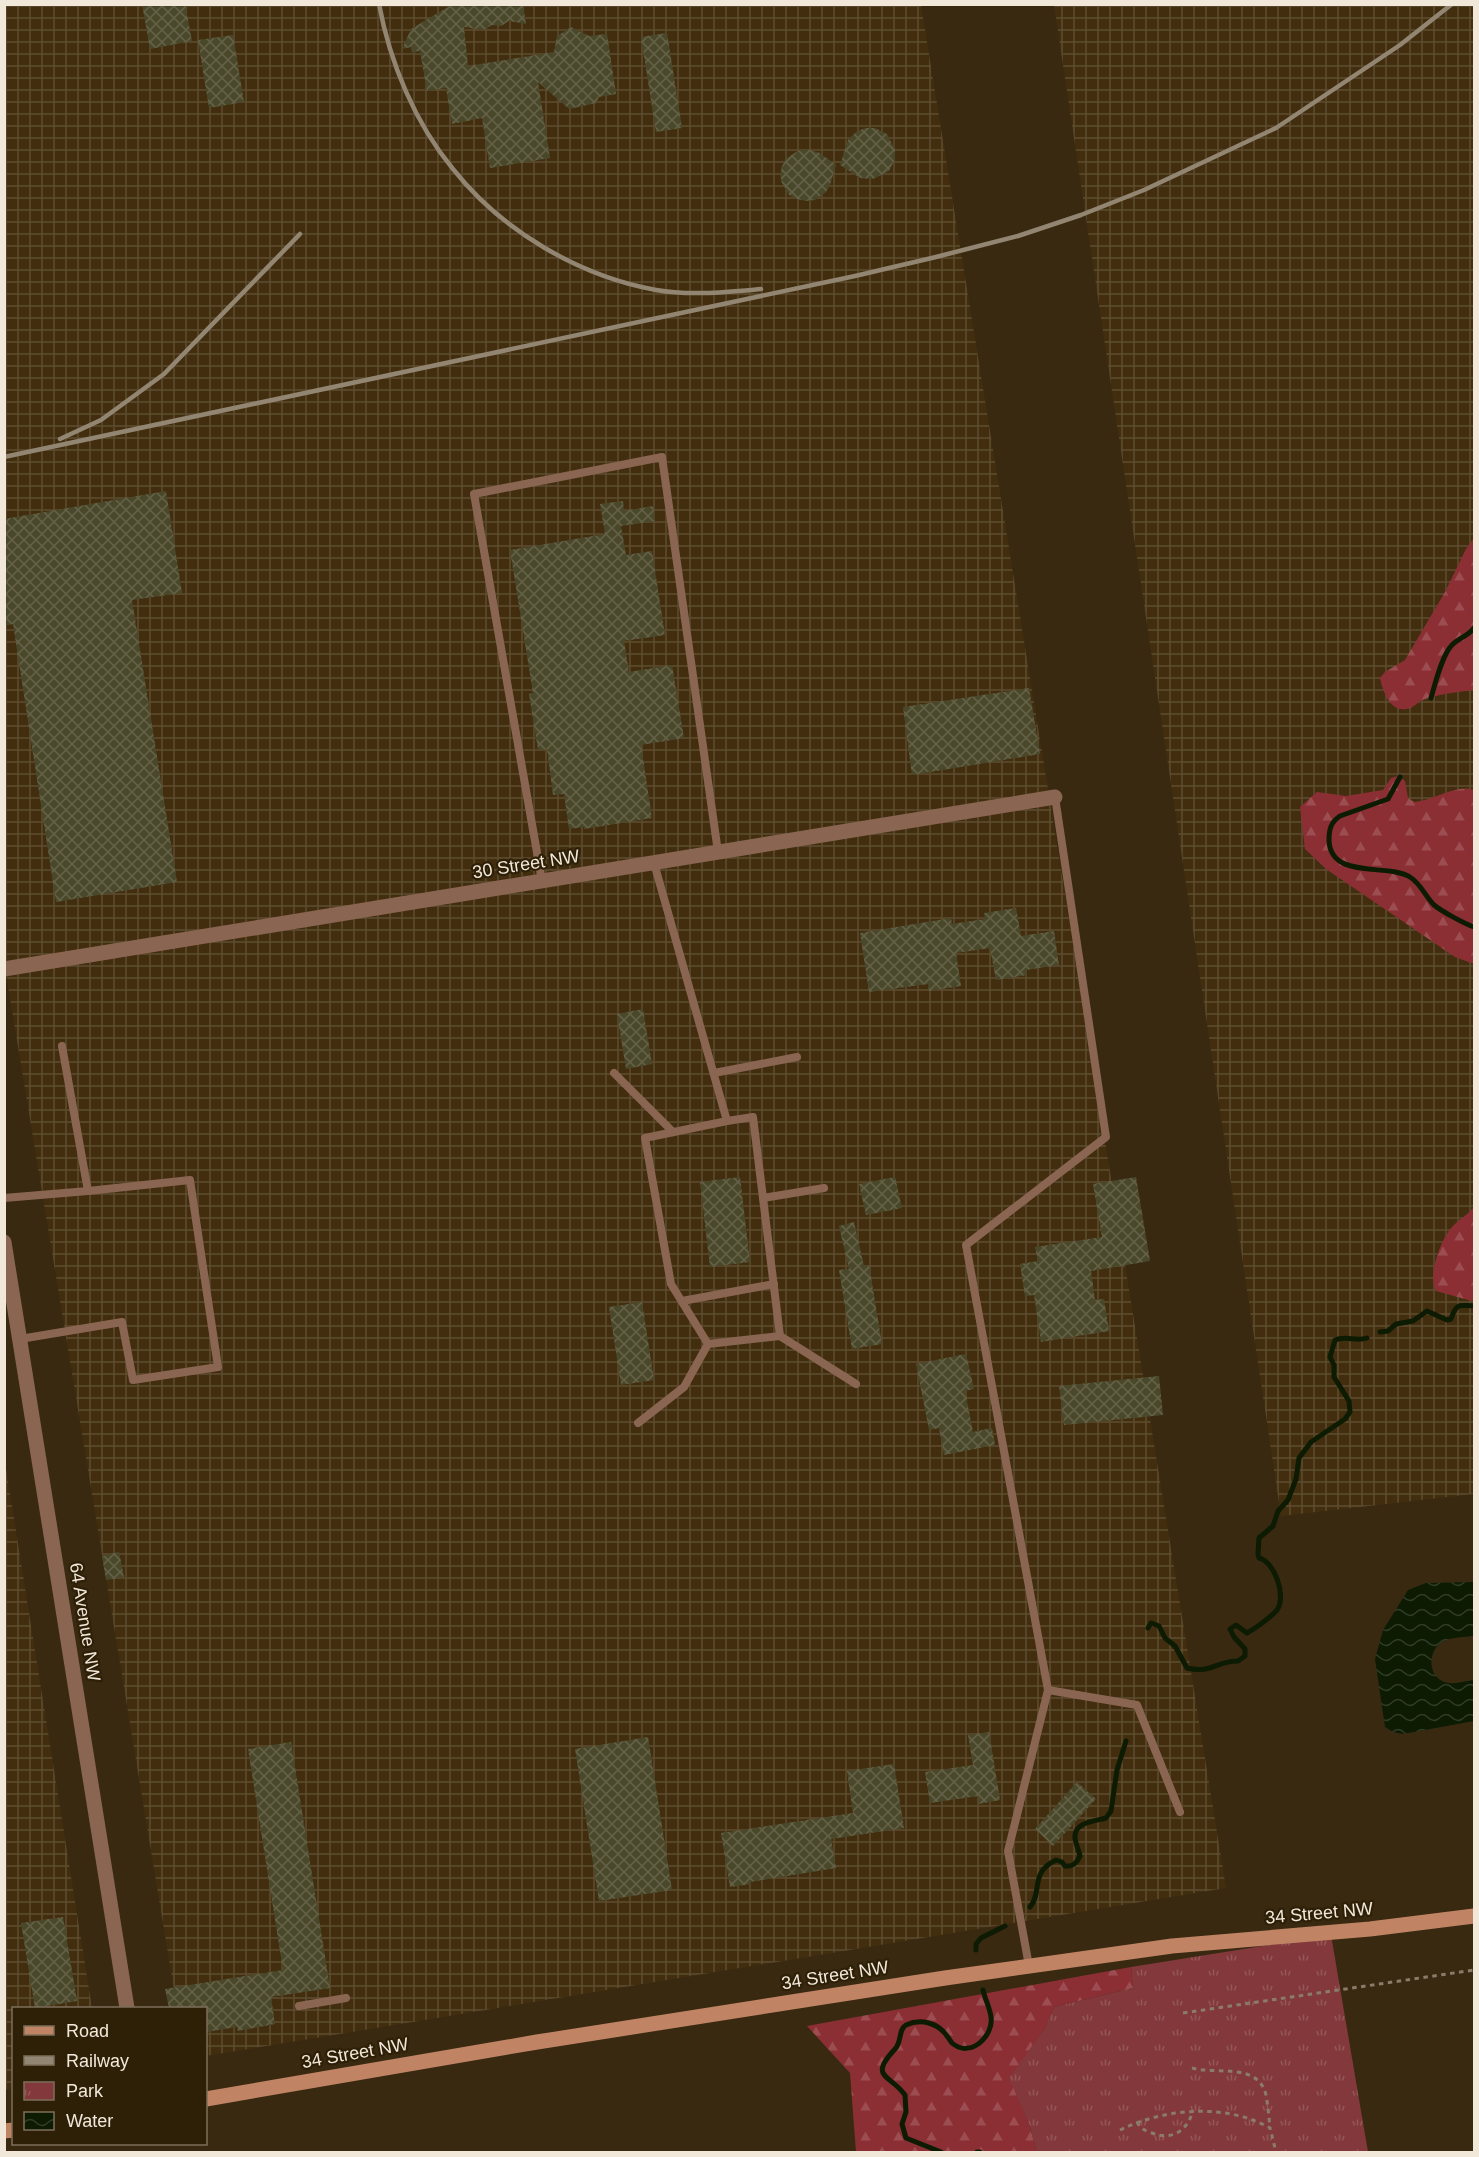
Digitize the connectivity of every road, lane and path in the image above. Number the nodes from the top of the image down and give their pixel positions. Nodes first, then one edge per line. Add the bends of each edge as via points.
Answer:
1 (1054, 797) joint
2 (718, 852) junction
3 (654, 862) junction
4 (542, 880) junction
5 (4, 969) edge
6 (62, 1046) dead end
7 (797, 1057) dead end
8 (614, 1073) dead end
9 (714, 1073) junction
10 (727, 1121) junction
11 (673, 1132) junction
12 (824, 1188) dead end
13 (88, 1191) junction
14 (4, 1198) edge
15 (763, 1198) junction
16 (4, 1242) edge
17 (774, 1284) junction
18 (682, 1301) junction
19 (780, 1336) junction
20 (20, 1339) junction
21 (708, 1344) junction
22 (856, 1384) dead end
23 (638, 1423) dead end
24 (1048, 1690) junction
25 (1180, 1812) dead end
26 (1474, 1916) edge
27 (1029, 1966) junction
28 (1474, 1970) edge
29 (346, 1998) dead end
30 (299, 2006) dead end
31 (127, 2007) edge
32 (1183, 2013) dead end
33 (1192, 2068) dead end
34 (207, 2099) edge
35 (1193, 2111) junction
36 (1137, 2122) junction
37 (1270, 2128) junction
38 (1120, 2130) dead end
39 (1276, 2152) edge

1 - 2 street, 30 Street NW
1 - 24 lane via 1106,1137 966,1245
2 - 3 street, 30 Street NW
2 - 4 lane via 662,457 474,494
3 - 4 street, 30 Street NW
3 - 9 lane
4 - 5 street, 30 Street NW
6 - 13 lane
7 - 9 lane
8 - 11 lane
9 - 10 lane
10 - 11 lane
10 - 15 lane via 753,1117
11 - 18 lane via 645,1138 671,1284
12 - 15 lane
13 - 14 lane
13 - 20 lane via 190,1180 218,1366 133,1380 122,1322
15 - 17 lane
16 - 20 street, 64 Avenue NW
17 - 18 lane
17 - 19 lane
18 - 21 lane
19 - 21 lane
19 - 22 lane
20 - 31 street, 64 Avenue NW
21 - 23 lane via 684,1387
24 - 25 lane via 1137,1705
24 - 27 lane via 1008,1851
26 - 27 main road, 34 Street NW via 1172,1946
27 - 34 main road, 34 Street NW via 708,2014
28 - 32 path
29 - 30 lane
33 - 37 path via 1245,2073 1260,2080
35 - 36 path
35 - 36 path via 1191,2119 1175,2135 1161,2137
35 - 37 path via 1257,2120
36 - 38 path
37 - 39 path

